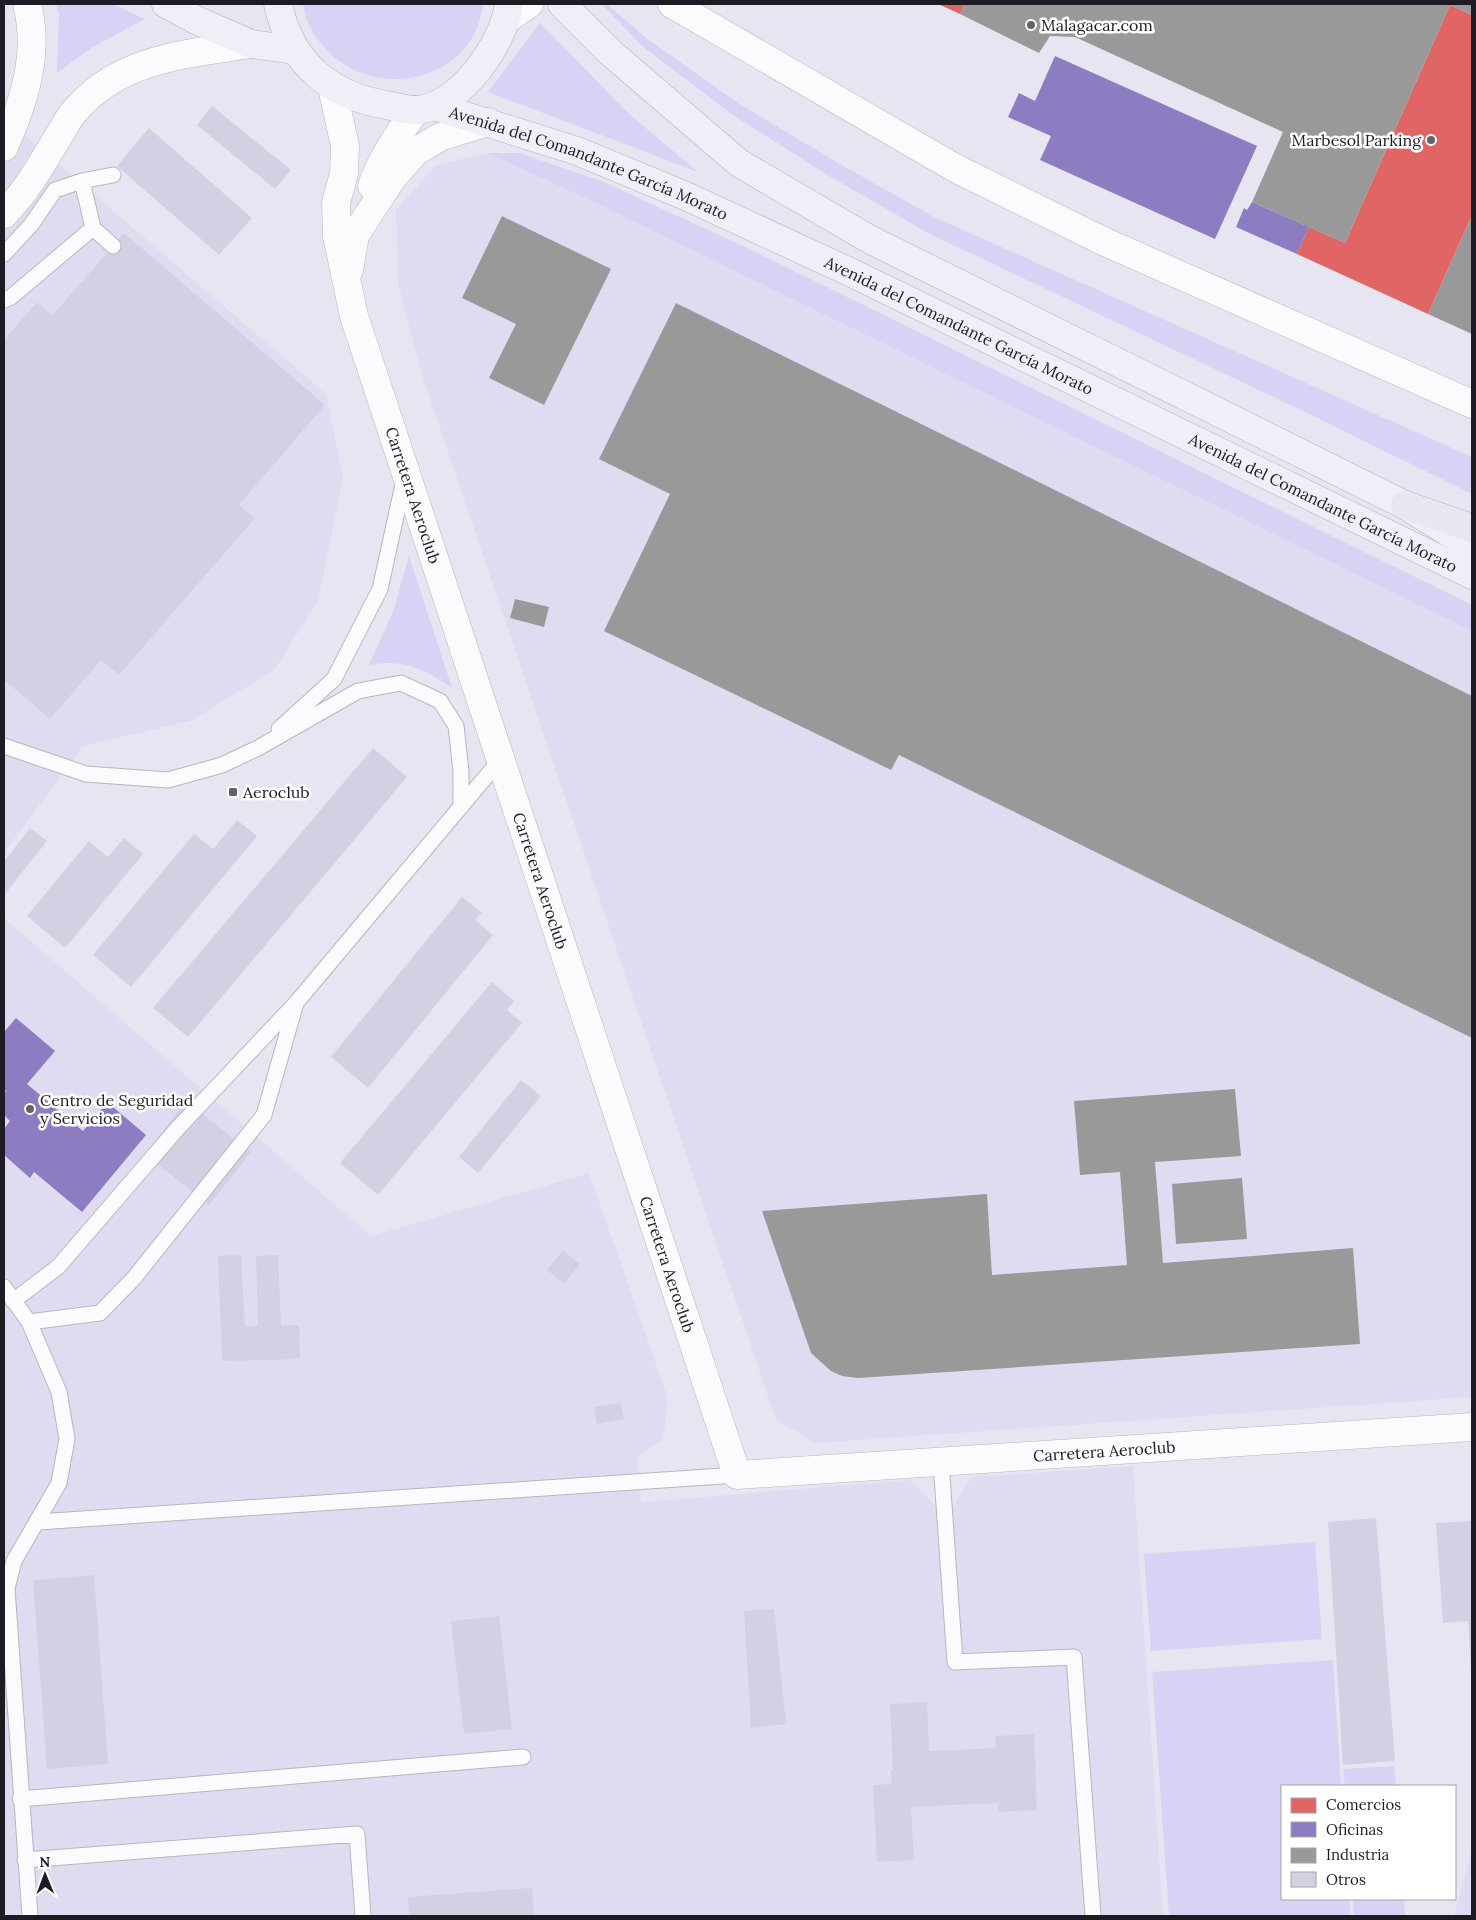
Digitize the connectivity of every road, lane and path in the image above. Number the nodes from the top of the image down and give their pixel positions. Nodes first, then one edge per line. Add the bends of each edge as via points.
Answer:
1 (27, 4) edge
2 (166, 4) edge
3 (278, 4) edge
4 (529, 4) edge
5 (562, 4) edge
6 (672, 4) edge
7 (508, 11) edge
8 (251, 44) junction
9 (294, 50) junction
10 (332, 87) junction
11 (425, 108) junction
12 (488, 122) junction
13 (4, 147) edge
14 (112, 175) dead end
15 (82, 181) junction
16 (4, 214) edge
17 (93, 228) junction
18 (355, 235) junction
19 (113, 246) dead end
20 (4, 254) edge
21 (347, 284) junction
22 (4, 300) edge
23 (1472, 404) edge
24 (405, 475) junction
25 (1405, 505) junction
26 (1472, 528) edge
27 (1472, 547) edge
28 (1472, 575) edge
29 (4, 746) edge
30 (258, 748) junction
31 (500, 760) junction
32 (461, 807) junction
33 (296, 1003) junction
34 (4, 1287) edge
35 (13, 1301) junction
36 (30, 1322) junction
37 (1472, 1427) edge
38 (941, 1462) junction
39 (737, 1475) junction
40 (38, 1522) junction
41 (523, 1757) dead end
42 (20, 1799) junction
43 (25, 1860) junction
44 (30, 1916) edge
45 (363, 1916) edge
46 (1093, 1916) edge

1 - 13 street via 31,68 20,112
2 - 8 main road
3 - 9 main road, Avenida del Comandante García Morato
4 - 7 street
5 - 25 main road, Avenida del Comandante García Morato via 611,54 747,168 869,239
6 - 23 street via 955,168 1105,242
7 - 11 main road via 490,56 466,83
8 - 9 main road
8 - 16 street via 175,55 134,67 98,90 73,113 44,162
9 - 10 main road, Avenida del Comandante García Morato via 309,69
10 - 11 main road, Avenida del Comandante García Morato via 374,103
10 - 21 street, Carretera Aeroclub via 345,146 344,173 336,203 336,228
11 - 12 main road, Avenida del Comandante García Morato
11 - 18 street, Carretera Aeroclub via 403,127 376,174
12 - 18 street, Carretera Aeroclub via 440,137 415,152 393,177
12 - 28 main road, Avenida del Comandante García Morato via 576,151 688,197 854,274
14 - 15 lane
15 - 17 lane
15 - 20 lane via 56,190 31,225
17 - 19 lane
17 - 22 lane
18 - 21 street, Carretera Aeroclub
21 - 24 street, Carretera Aeroclub via 354,316
24 - 30 lane via 380,589 334,679
24 - 31 street, Carretera Aeroclub
25 - 26 highway
25 - 27 main road, Avenida del Comandante García Morato
29 - 30 lane via 86,774 168,780 222,765
30 - 32 lane via 358,691 400,683 440,701 456,726
31 - 32 lane
31 - 39 street, Carretera Aeroclub
32 - 33 lane
33 - 35 lane via 177,1129 58,1267
33 - 36 lane via 264,1115 134,1278 100,1312
34 - 35 lane
35 - 36 lane
36 - 40 lane via 59,1392 68,1440 59,1483
37 - 38 street, Carretera Aeroclub
38 - 39 street, Carretera Aeroclub
38 - 46 lane via 955,1662 1074,1657
39 - 40 lane, Carretera Aeroclub
40 - 42 lane via 14,1561 6,1588
41 - 42 lane
42 - 43 lane
43 - 44 lane
43 - 45 lane via 357,1834

